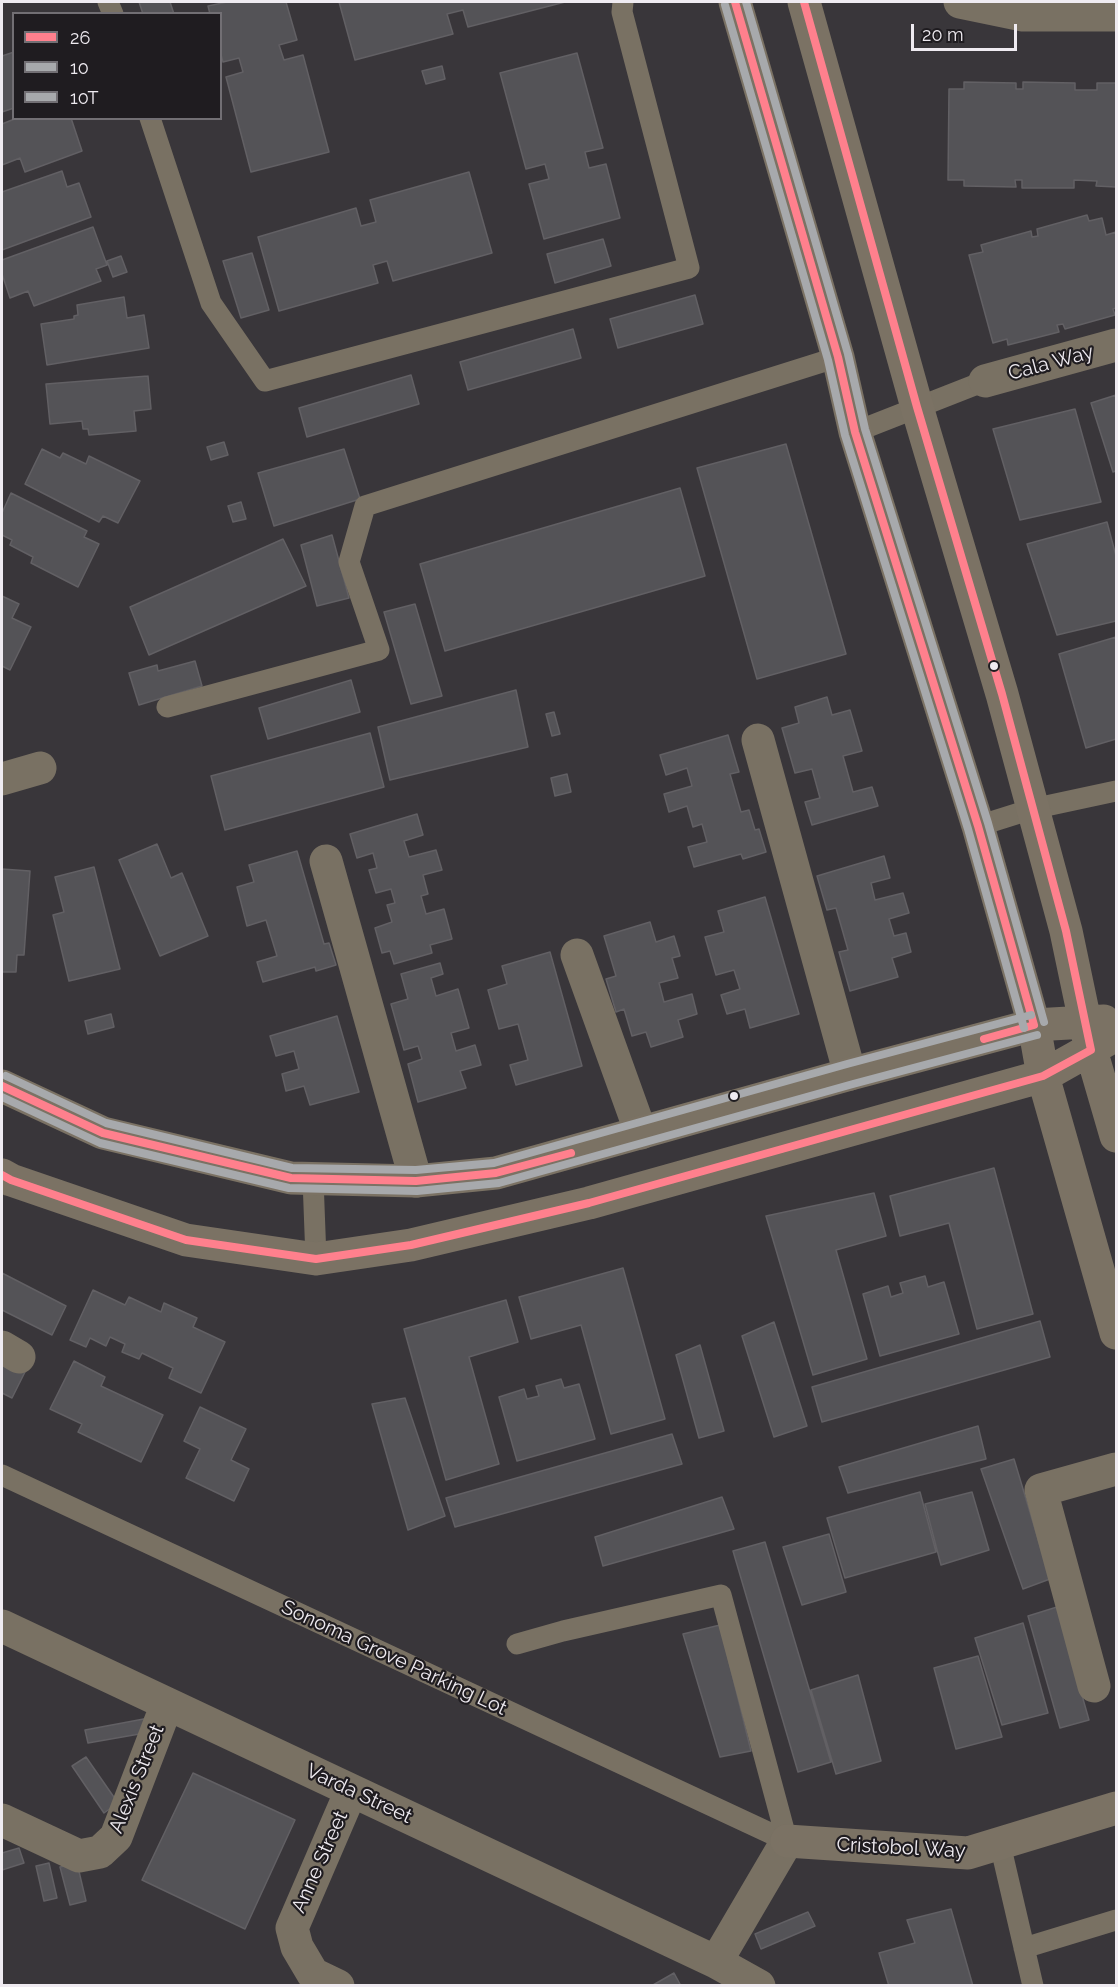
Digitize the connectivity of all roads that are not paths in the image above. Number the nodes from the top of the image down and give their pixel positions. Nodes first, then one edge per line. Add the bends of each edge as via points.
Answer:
1 (623, 2) edge
2 (804, 2) edge
3 (960, 2) edge
4 (741, 3) edge
5 (1116, 15) edge
6 (151, 120) edge
7 (1116, 345) edge
8 (838, 357) junction
9 (985, 381) joint
10 (917, 407) junction
11 (855, 432) junction
12 (167, 707) dead end
13 (758, 740) dead end
14 (40, 768) dead end
15 (2, 779) edge
16 (1116, 791) edge
17 (1032, 809) junction
18 (978, 826) junction
19 (326, 861) dead end
20 (577, 955) dead end
21 (1116, 1020) edge
22 (1034, 1025) junction
23 (1097, 1036) edge
24 (850, 1074) junction
25 (1043, 1076) junction
26 (2, 1086) edge
27 (641, 1133) junction
28 (1116, 1136) edge
29 (2, 1175) edge
30 (313, 1179) junction
31 (416, 1180) junction
32 (316, 1258) junction
33 (1116, 1333) edge
34 (1116, 1469) edge
35 (2, 1475) edge
36 (2, 1626) edge
37 (517, 1644) dead end
38 (1094, 1686) dead end
39 (167, 1704) junction
40 (351, 1791) junction
41 (1116, 1808) edge
42 (2, 1820) edge
43 (787, 1841) junction
44 (1000, 1844) junction
45 (1116, 1920) edge
46 (1024, 1948) junction
47 (716, 1962) junction
48 (338, 1986) edge
49 (759, 1986) edge
50 (1033, 1986) edge

1 - 6 lane via 622,12 688,268 265,381 211,303
2 - 10 street
3 - 5 street via 1023,15
4 - 8 street
7 - 9 street, Cala Way
8 - 11 street
8 - 12 lane via 365,506 349,562 379,650
9 - 10 lane
10 - 11 lane
10 - 17 street via 1002,693
11 - 18 street
13 - 24 street
14 - 15 street
16 - 17 lane
17 - 18 lane
17 - 23 street
18 - 22 street
19 - 31 street
20 - 27 street
21 - 23 street
22 - 23 street
22 - 24 street
22 - 25 street
23 - 25 street
23 - 28 street
24 - 27 street
25 - 32 street via 589,1203 411,1245
25 - 33 street
26 - 30 street via 103,1133 291,1178
27 - 31 street via 496,1173
29 - 32 street via 186,1240
30 - 31 street
30 - 32 lane
34 - 38 street via 1041,1490
35 - 43 lane, Sonoma Grove Parking Lot
36 - 39 street, Varda Street
37 - 43 lane via 721,1595
39 - 40 street, Varda Street
39 - 42 street, Alexis Street via 116,1837 100,1852 79,1856
40 - 47 street, Varda Street
40 - 48 street, Anne Street via 292,1928 297,1947 313,1974
41 - 44 street, Cristobol Way
43 - 44 street, Cristobol Way via 968,1853
43 - 47 street
44 - 46 lane
45 - 46 lane
46 - 50 lane
47 - 49 street

